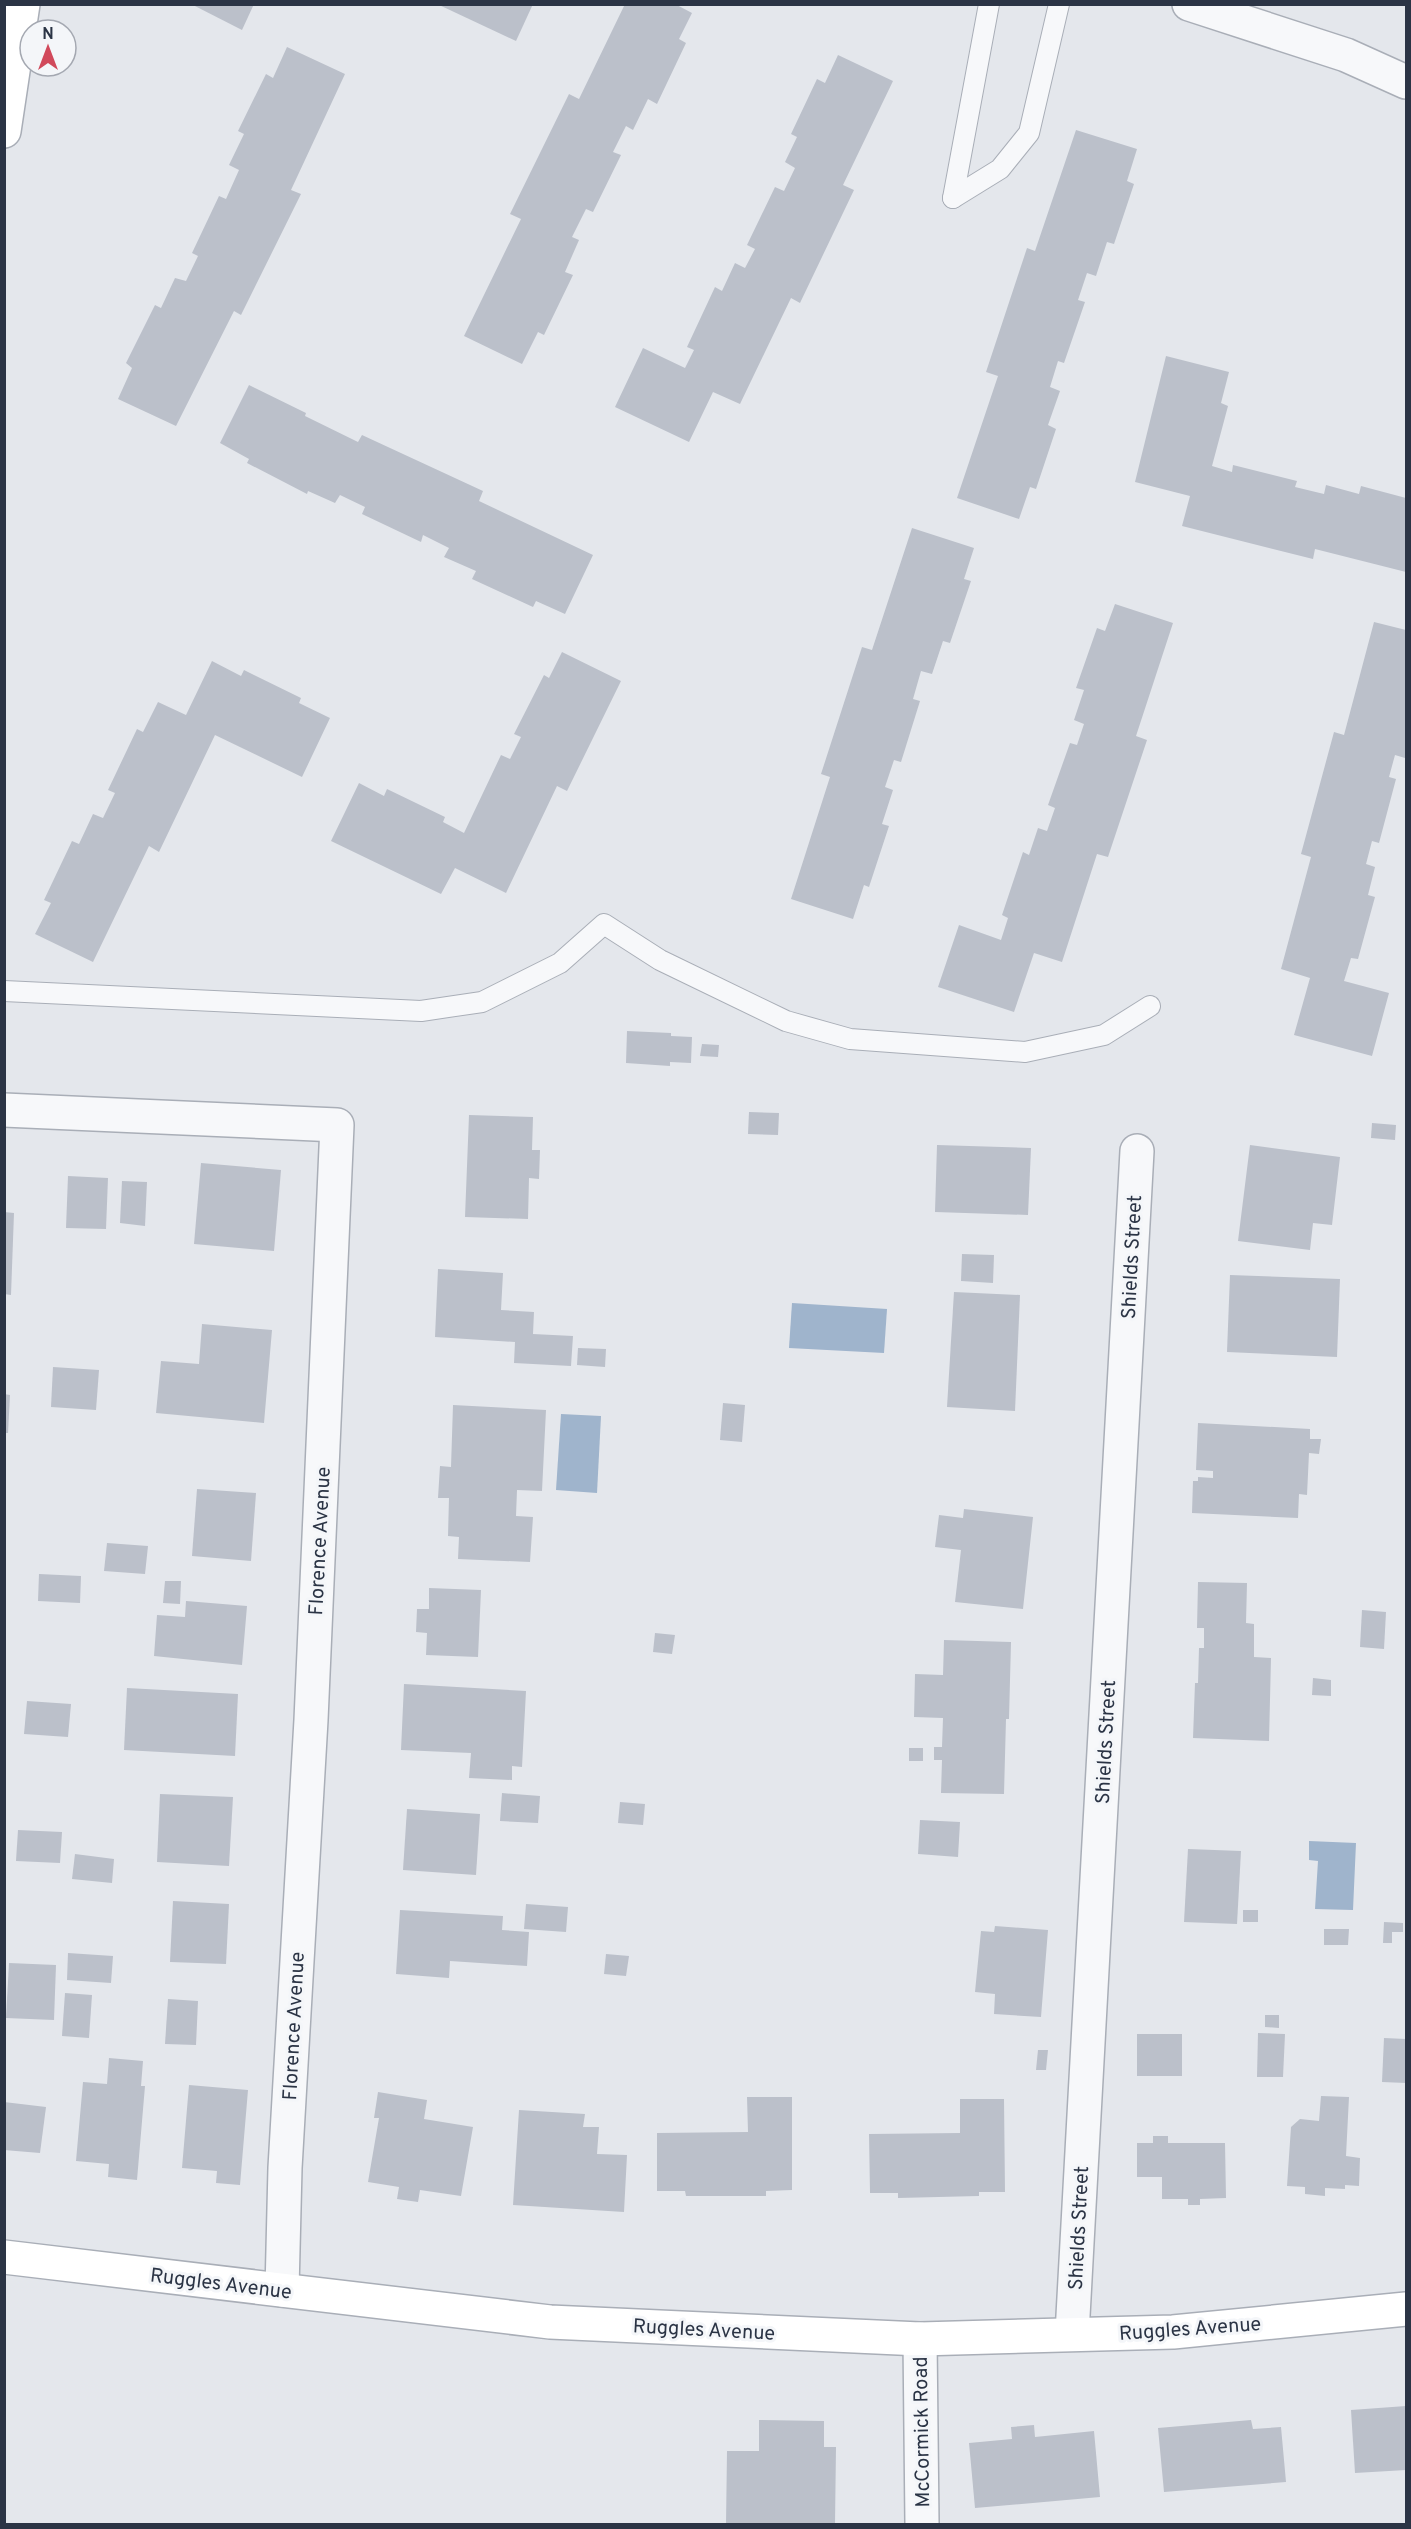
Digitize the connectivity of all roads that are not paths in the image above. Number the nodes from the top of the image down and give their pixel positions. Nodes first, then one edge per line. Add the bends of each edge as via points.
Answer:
1 (23, 4) edge
2 (989, 4) edge
3 (1059, 4) edge
4 (1189, 4) edge
5 (1407, 82) edge
6 (4, 130) edge
7 (4, 991) edge
8 (1150, 1006) dead end
9 (4, 1110) edge
10 (1137, 1150) dead end
11 (4, 2257) edge
12 (282, 2290) junction
13 (1407, 2309) edge
14 (1072, 2334) junction
15 (920, 2339) junction
16 (922, 2524) edge

1 - 6 street
2 - 3 lane via 952,198 1000,169 1029,133
4 - 5 street via 1346,55
7 - 8 lane via 421,1011 482,1002 560,963 604,924 660,960 786,1021 850,1039 1025,1052 1104,1035
9 - 12 street, Florence Avenue via 337,1125
10 - 14 street, Shields Street
11 - 12 street, Ruggles Avenue
12 - 15 street, Ruggles Avenue via 550,2322
13 - 14 street, Ruggles Avenue via 1173,2332
14 - 15 street, Ruggles Avenue
15 - 16 street, McCormick Road

